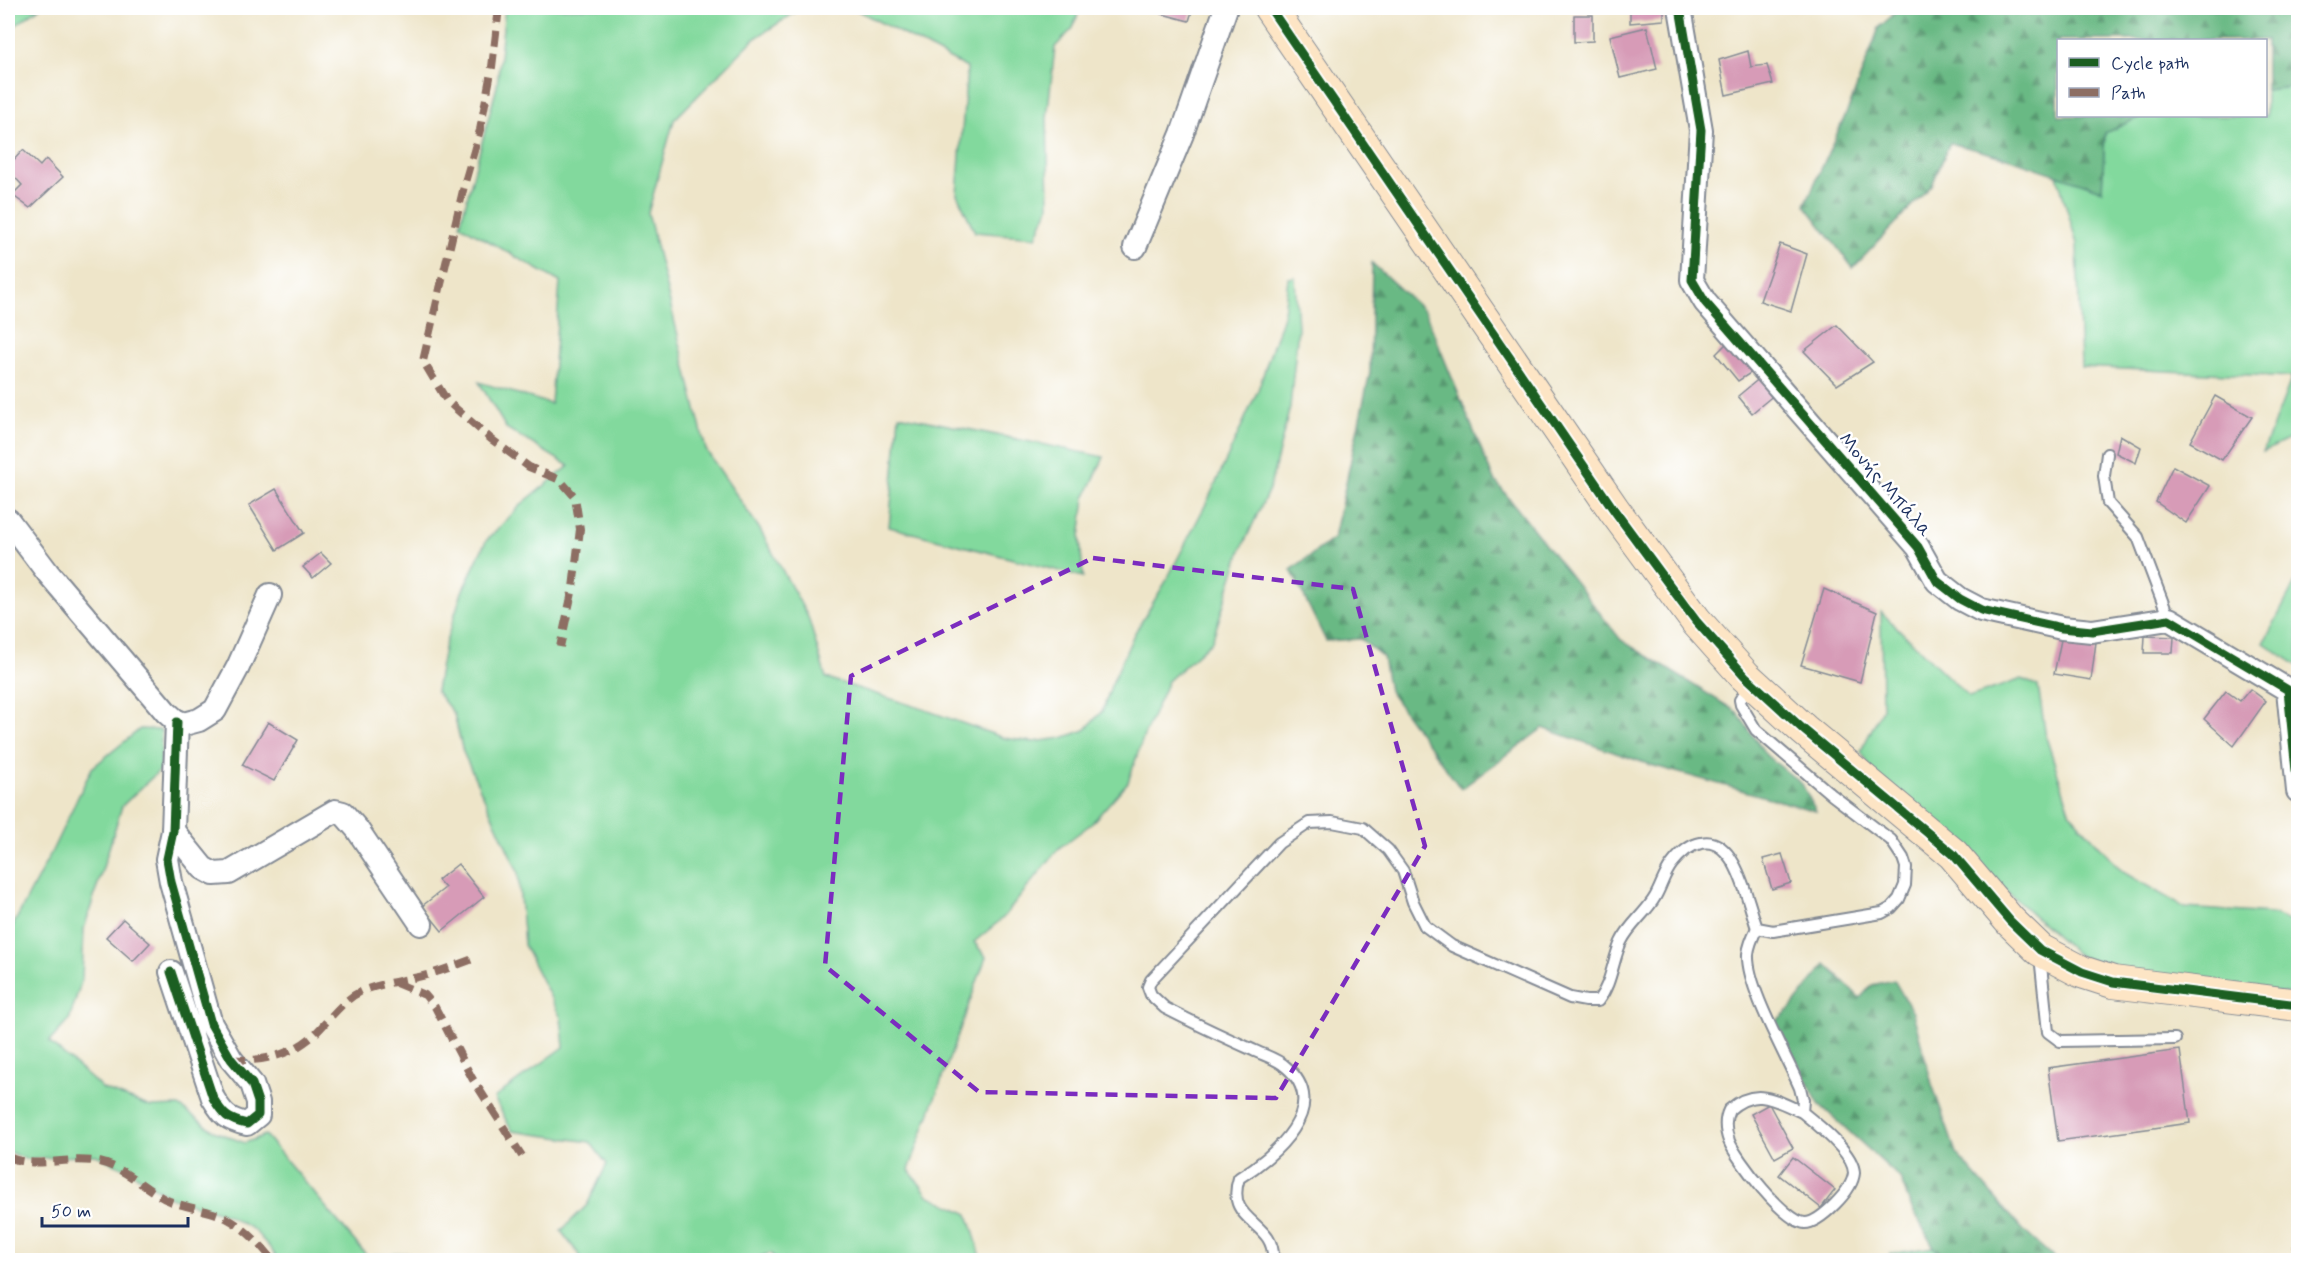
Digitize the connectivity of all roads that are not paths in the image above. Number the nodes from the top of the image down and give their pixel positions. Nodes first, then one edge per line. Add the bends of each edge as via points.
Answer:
1 (1226, 8) edge
2 (1269, 8) edge
3 (1680, 8) edge
4 (1135, 247) dead end
5 (2107, 454) dead end
6 (8, 520) edge
7 (270, 595) dead end
8 (2169, 619) junction
9 (1753, 683) junction
10 (177, 722) junction
11 (2298, 791) edge
12 (173, 831) junction
13 (421, 924) dead end
14 (1757, 928) junction
15 (2040, 950) junction
16 (171, 972) dead end
17 (2298, 1005) edge
18 (2175, 1039) dead end
19 (1802, 1112) junction
20 (1273, 1260) edge

1 - 4 street via 1182,134
2 - 9 street via 1614,510 1696,621
3 - 8 street, Μονής Μπάλα via 1701,130 1692,280 1705,302 1918,547 1937,581 1960,598 1982,609 2062,628 2092,631
5 - 8 lane via 2104,476 2108,503 2138,537
6 - 10 street via 48,573
7 - 10 street via 215,710 194,723
8 - 11 street via 2288,690
9 - 14 lane via 1740,705 1756,730 1891,840 1903,858 1906,874 1899,899 1882,913 1773,931
9 - 15 street via 1953,854
10 - 12 street
12 - 13 street via 203,868 214,874 230,873 335,812 344,813
12 - 16 street via 167,859 171,882 211,1024 231,1059 252,1084 258,1102 258,1115 247,1124 232,1121 213,1098
14 - 19 lane via 1749,945 1748,965 1800,1088
14 - 20 lane via 1728,854 1719,845 1699,843 1670,867 1654,899 1623,938 1606,991 1598,1001 1586,1001 1570,998 1452,946 1425,926 1402,871 1388,850 1363,828 1332,822 1309,823 1279,843 1148,987 1165,1008 1285,1065 1300,1082 1304,1100 1299,1122 1284,1143 1239,1178 1235,1191 1238,1207 1265,1234
15 - 17 street via 2082,972 2113,982
15 - 18 lane via 2048,1032 2060,1041
19 - 19 lane via 1766,1098 1747,1097 1728,1110 1725,1123 1729,1140 1742,1162 1785,1212 1803,1223 1831,1208 1848,1188 1854,1171 1831,1137

